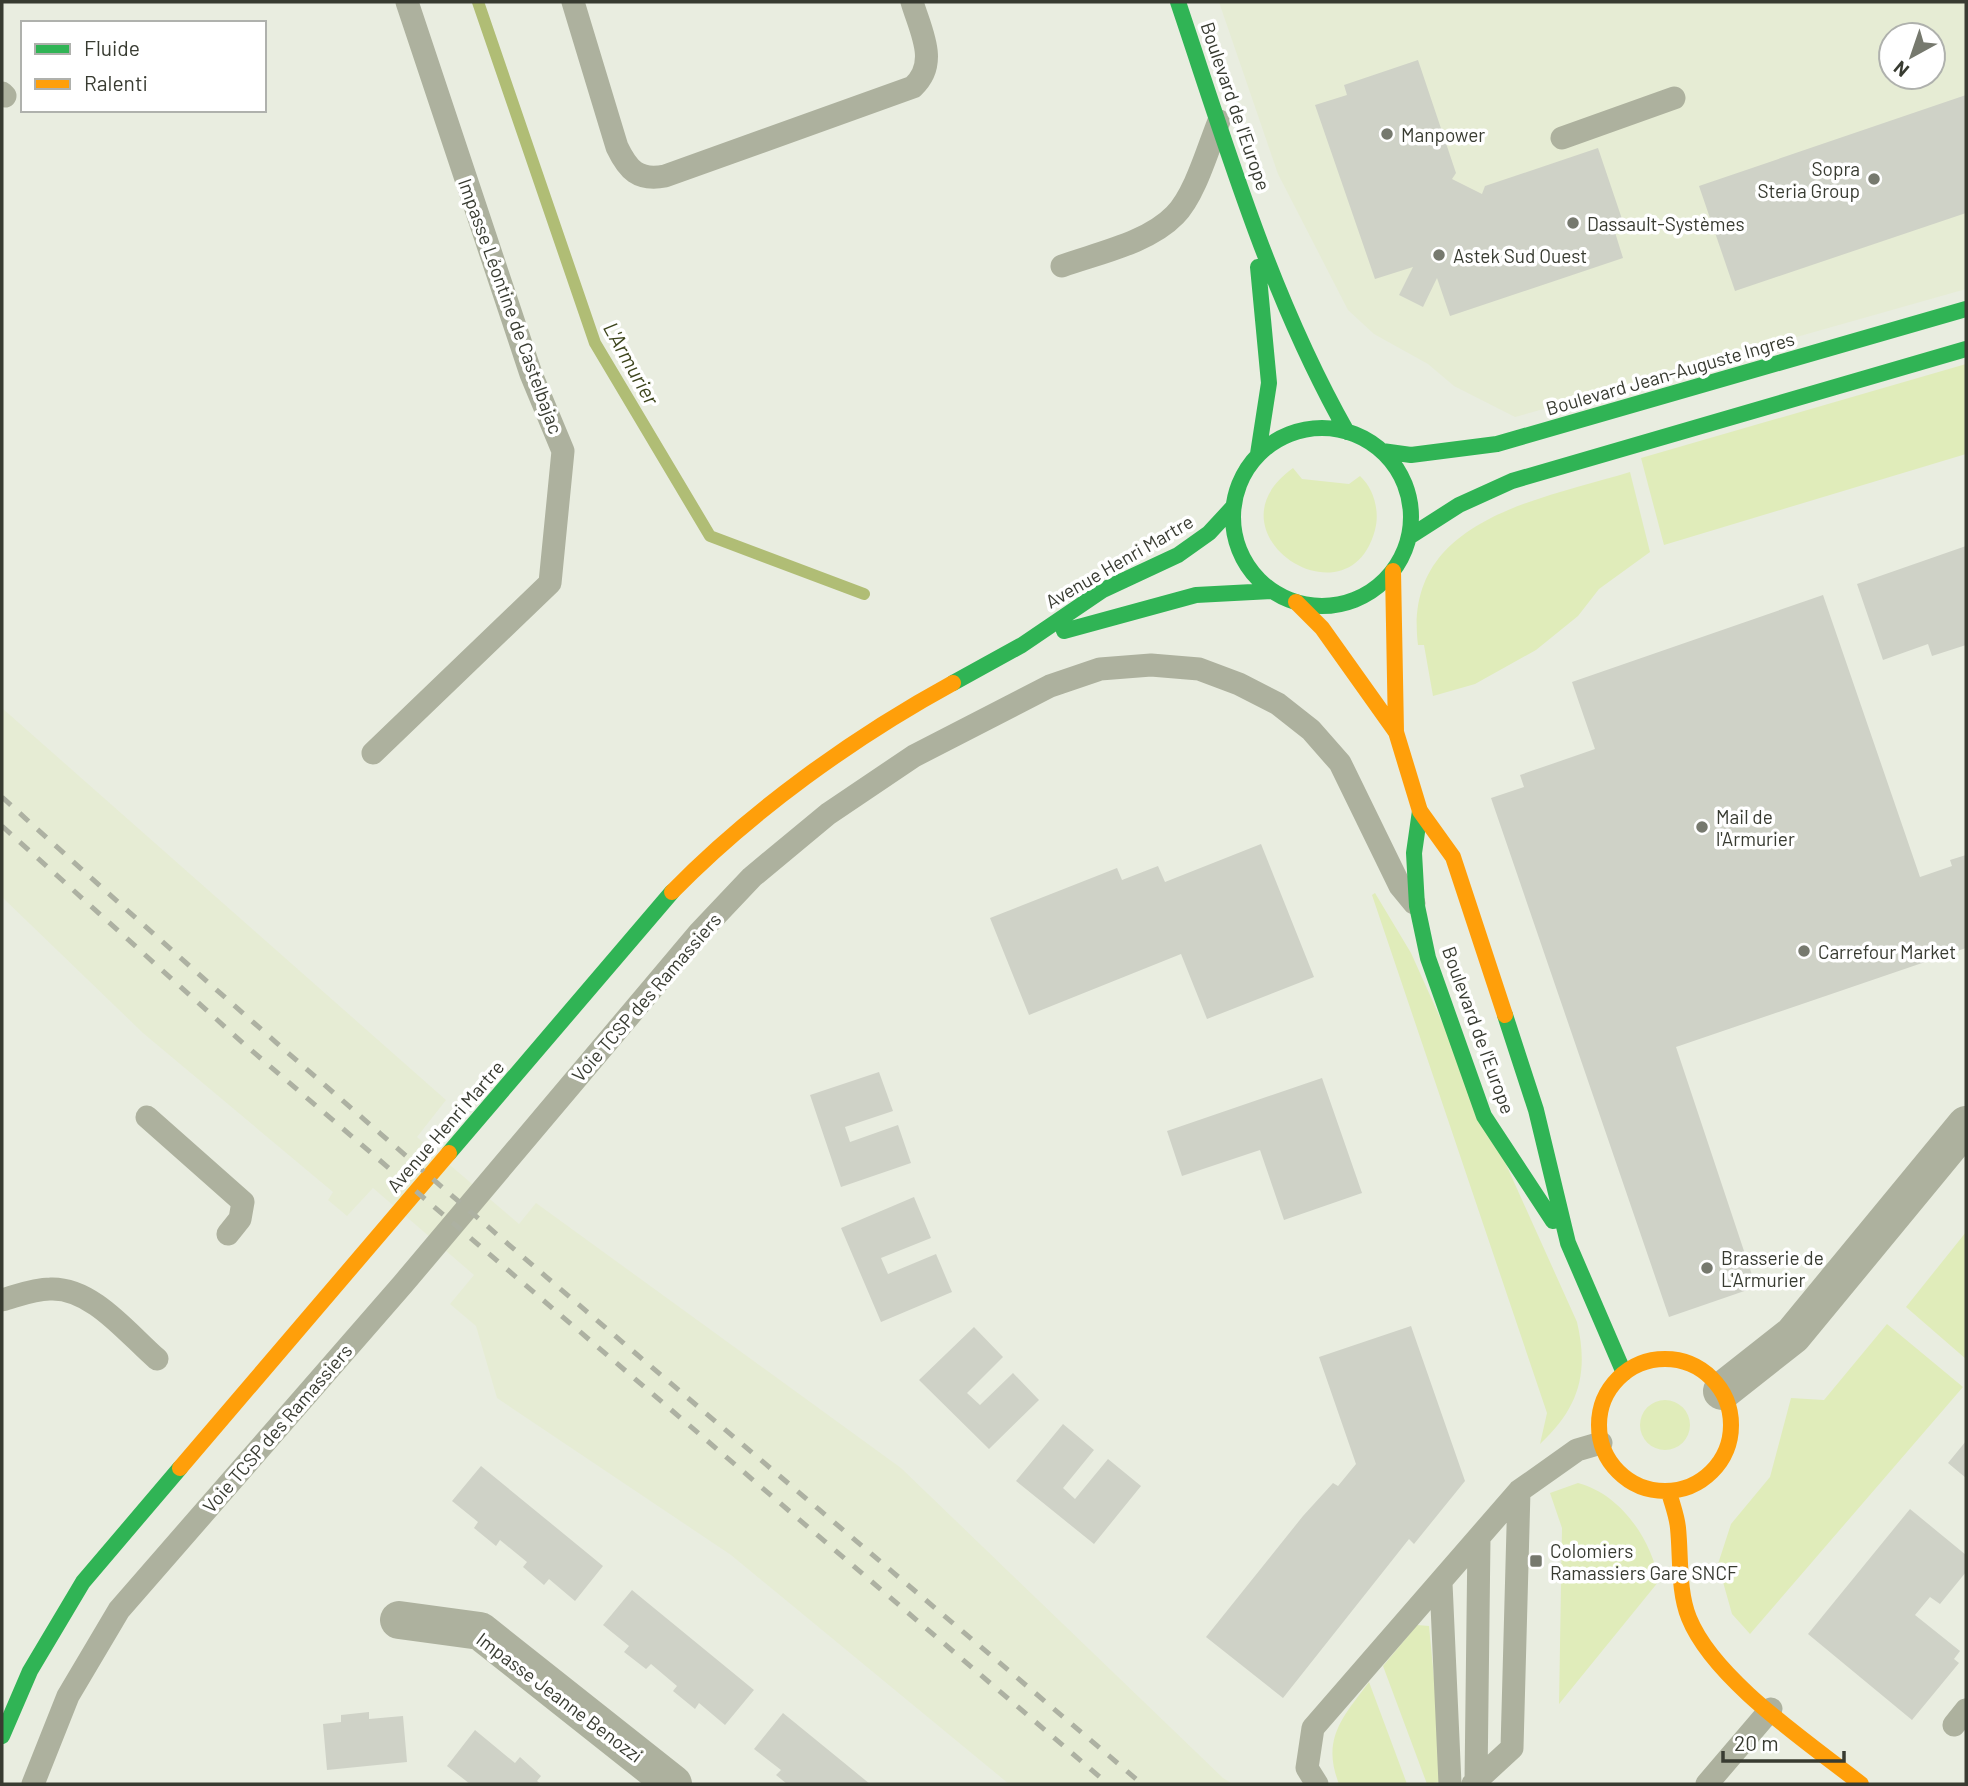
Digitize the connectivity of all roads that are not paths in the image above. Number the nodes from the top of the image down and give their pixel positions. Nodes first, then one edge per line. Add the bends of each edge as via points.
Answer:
1 (407, 2) edge
2 (573, 2) edge
3 (912, 2) edge
4 (1178, 2) edge
5 (1674, 98) dead end
6 (1219, 121) junction
7 (1562, 138) dead end
8 (1253, 223) junction
9 (1062, 266) dead end
10 (1966, 309) edge
11 (1966, 349) edge
12 (1347, 432) junction
13 (1382, 451) junction
14 (1258, 454) junction
15 (1233, 507) junction
16 (1409, 537) junction
17 (1393, 570) junction
18 (1272, 591) junction
19 (1296, 603) junction
20 (1022, 645) junction
21 (1396, 732) junction
22 (373, 752) dead end
23 (1420, 810) junction
24 (1418, 906) junction
25 (147, 1116) dead end
26 (1966, 1125) edge
27 (228, 1234) dead end
28 (1568, 1243) junction
29 (2, 1300) edge
30 (157, 1359) dead end
31 (1624, 1373) junction
32 (1722, 1391) junction
33 (1601, 1443) junction
34 (1519, 1491) junction
35 (1668, 1492) junction
36 (1479, 1538) junction
37 (1441, 1583) junction
38 (399, 1620) dead end
39 (1771, 1709) junction
40 (2, 1736) edge
41 (1475, 1783) edge
42 (33, 1784) edge
43 (673, 1784) edge
44 (1317, 1784) edge
45 (1450, 1784) edge
46 (1707, 1784) edge
47 (1861, 1784) edge

1 - 22 lane, Impasse Léontine de Castelbajac via 531,374 563,451 550,583
2 - 3 lane via 625,164 636,175 650,178 913,87 924,77 928,63
4 - 6 main road, Boulevard de l'Europe
5 - 7 lane
6 - 8 main road, Boulevard de l'Europe
6 - 9 lane via 1196,180 1176,215 1145,236
8 - 12 main road, Boulevard de l'Europe via 1313,372
8 - 14 main road, Boulevard de l'Europe via 1269,383
10 - 13 main road, Boulevard Jean-Auguste Ingres via 1497,444 1411,455
11 - 16 main road via 1512,481 1445,511
12 - 13 main road
12 - 14 main road via 1300,430 1277,439
13 - 16 main road via 1407,491
14 - 15 main road via 1237,488
15 - 18 main road via 1241,555
15 - 20 main road, Avenue Henri Martre via 1209,533 1178,555 1103,590
16 - 17 main road
17 - 19 main road via 1379,586 1350,601 1317,606
17 - 21 main road, Boulevard de l'Europe
18 - 19 main road
18 - 20 main road, Avenue Henri Martre via 1196,595
19 - 21 main road, Boulevard de l'Europe via 1322,628
20 - 40 main road, Avenue Henri Martre via 887,719 716,847 672,892 83,1582 30,1671
21 - 23 main road, Boulevard de l'Europe
23 - 24 main road, Boulevard de l'Europe via 1414,853
23 - 28 main road, Boulevard de l'Europe via 1453,857 1536,1110
24 - 28 main road, Boulevard de l'Europe via 1428,958 1484,1116
24 - 42 lane, Voie TCSP des Ramassiers via 1400,886 1340,763 1311,730 1278,704 1199,669 1100,670 1050,686 914,756 828,814 752,877 699,933 393,1295 118,1610 68,1696
25 - 27 lane via 243,1202 240,1219
26 - 32 street via 1793,1335
28 - 31 main road, Boulevard de l'Europe
29 - 30 lane via 51,1289 77,1294
31 - 32 main road via 1650,1360 1671,1359 1709,1375
31 - 33 main road via 1610,1387 1602,1405
32 - 35 main road via 1731,1417 1723,1456 1695,1485
33 - 34 lane via 1577,1450
33 - 35 main road via 1608,1460 1627,1479
34 - 36 lane
34 - 41 lane via 1512,1748
35 - 39 main road via 1678,1525 1682,1581 1694,1629 1704,1649
36 - 37 lane
36 - 41 lane
37 - 44 lane via 1313,1728 1307,1768
37 - 45 lane
38 - 43 street, Impasse Jeanne Benozzi via 480,1631
39 - 46 lane
39 - 47 main road

